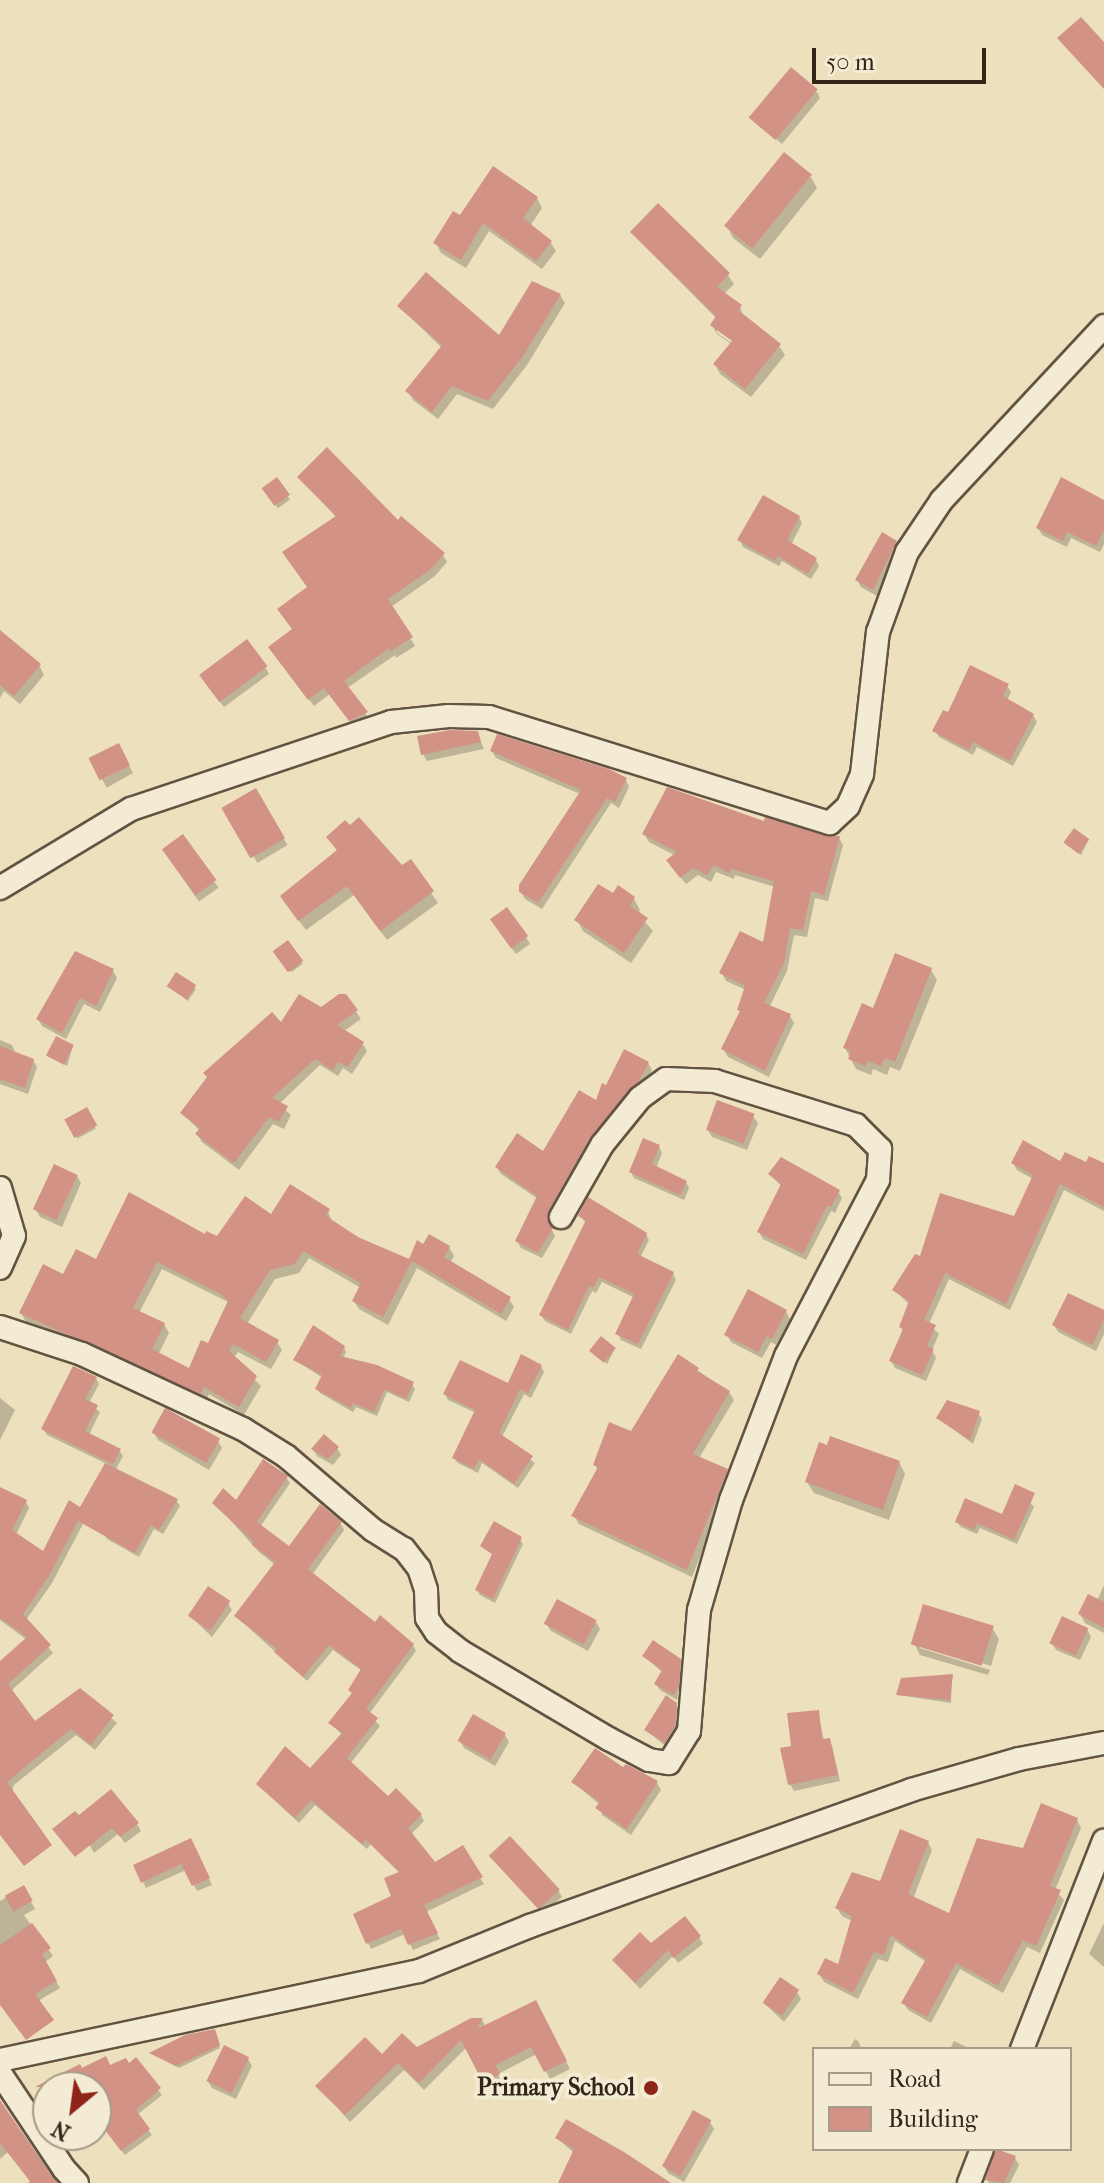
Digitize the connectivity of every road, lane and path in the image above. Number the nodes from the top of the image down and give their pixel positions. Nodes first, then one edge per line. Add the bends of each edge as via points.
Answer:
1 (1104, 326) edge
2 (0, 888) edge
3 (0, 1188) edge
4 (561, 1217) dead end
5 (0, 1268) edge
6 (0, 1327) edge
7 (1104, 1743) edge
8 (1104, 1841) edge
9 (1023, 2047) edge
10 (0, 2060) edge
11 (0, 2073) edge
12 (981, 2151) edge
13 (77, 2183) edge
14 (969, 2183) edge

1 - 2 street via 942,500 907,552 878,632 862,774 848,806 830,823 489,717 449,716 391,722 131,809
3 - 5 street via 14,1236
4 - 6 street via 602,1145 640,1098 666,1079 715,1081 856,1125 880,1149 878,1180 786,1356 731,1500 699,1610 689,1731 669,1763 649,1760 609,1739 436,1632 427,1618 419,1568 404,1549 373,1530 286,1456 161,1389 82,1354
7 - 10 street via 1019,1759 911,1790 419,1971
8 - 9 street
11 - 13 street
12 - 14 street

